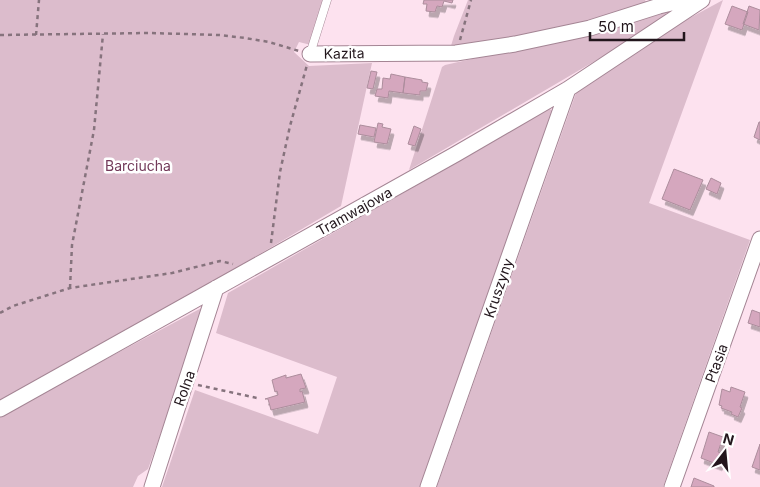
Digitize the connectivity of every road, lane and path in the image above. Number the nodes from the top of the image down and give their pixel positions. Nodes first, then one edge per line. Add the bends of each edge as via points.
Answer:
1 (37, 0) edge
2 (327, 0) edge
3 (471, 0) edge
4 (684, 0) edge
5 (702, 0) edge
6 (103, 34) junction
7 (0, 35) edge
8 (36, 35) junction
9 (456, 52) junction
10 (310, 54) junction
11 (568, 89) junction
12 (760, 238) edge
13 (272, 257) junction
14 (252, 267) junction
15 (70, 288) junction
16 (216, 288) junction
17 (0, 313) edge
18 (186, 382) junction
19 (257, 398) dead end
20 (0, 409) edge
21 (152, 487) edge
22 (428, 487) edge
23 (672, 487) edge

1 - 8 path
2 - 10 lane
3 - 9 path
4 - 9 street, Kazita via 590,28 516,44
5 - 11 street, Tramwajowa
6 - 8 path, Kazita
6 - 10 path, Kazita via 245,38
6 - 15 path via 94,130 72,245
7 - 8 path, Kazita
9 - 10 street, Kazita
10 - 13 path via 280,172 271,240
11 - 13 street, Tramwajowa
11 - 22 street, Kruszyny
12 - 23 street, Ptasia
13 - 14 street, Tramwajowa
14 - 15 path via 220,261 172,273
14 - 16 street, Tramwajowa
15 - 17 path
16 - 18 street, Rolna
16 - 20 street, Tramwajowa
18 - 19 path
18 - 21 street, Rolna

